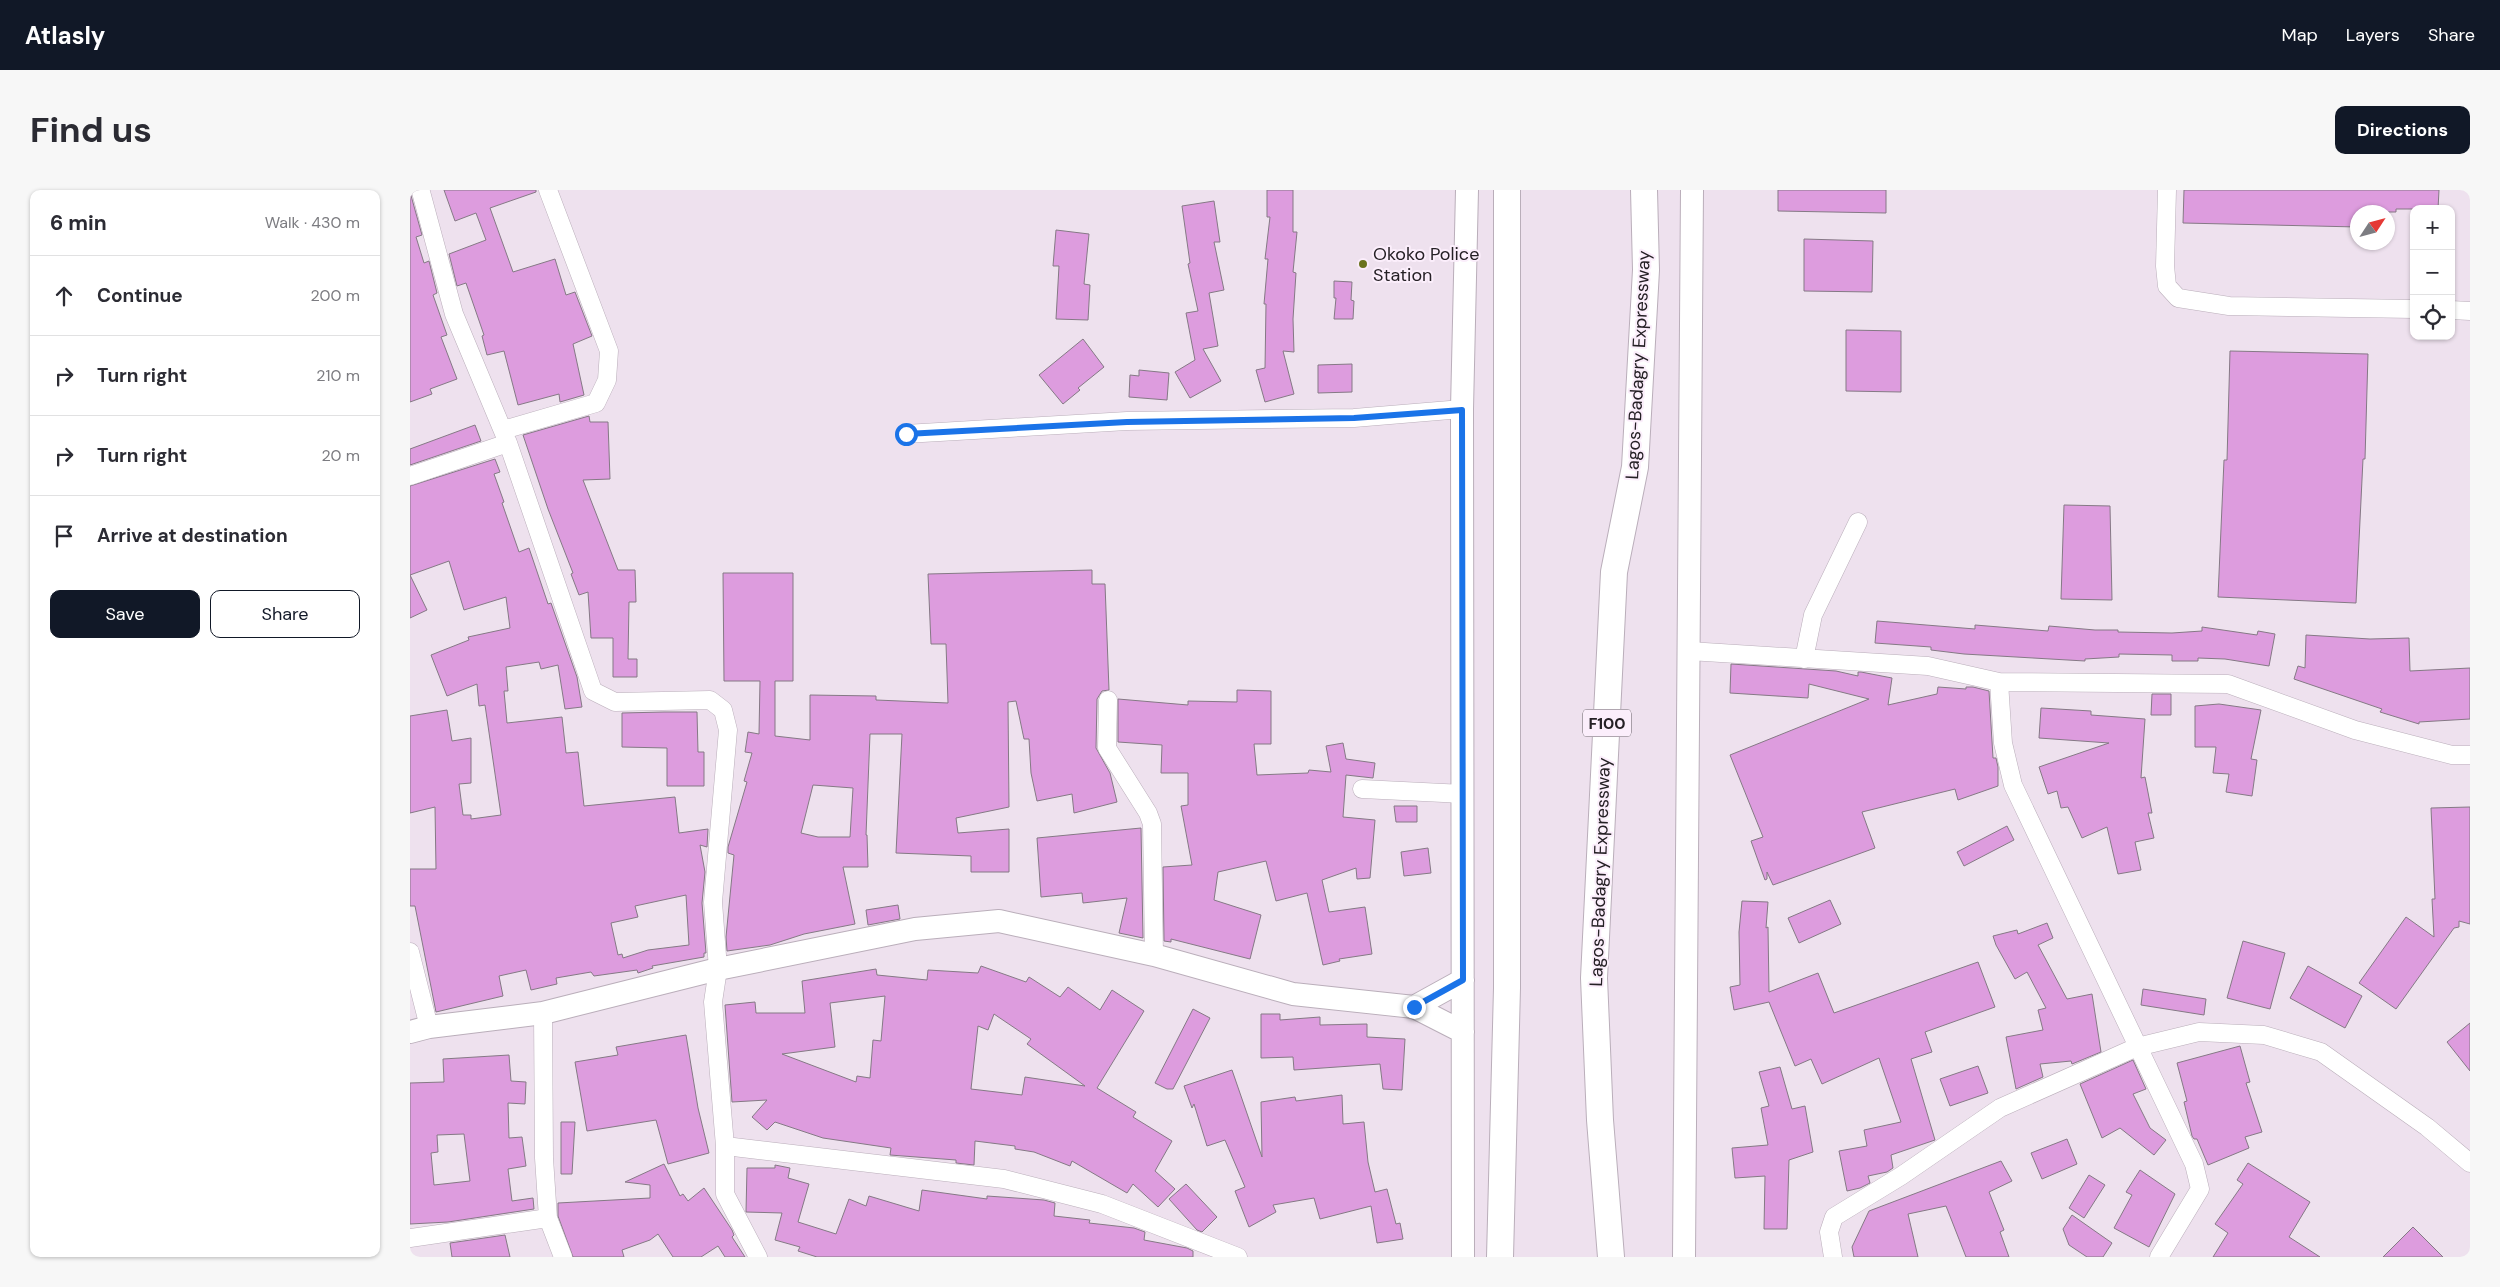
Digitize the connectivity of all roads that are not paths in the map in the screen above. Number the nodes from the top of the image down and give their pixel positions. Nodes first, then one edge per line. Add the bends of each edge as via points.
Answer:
1 (548, 190) edge
2 (1467, 190) edge
3 (1507, 190) edge
4 (1644, 190) edge
5 (1692, 190) edge
6 (2167, 190) edge
7 (421, 192) dead end
8 (2410, 309) edge
9 (2455, 310) edge
10 (2470, 311) edge
11 (1462, 410) junction
12 (906, 434) dead end
13 (506, 437) junction
14 (410, 476) edge
15 (1858, 522) dead end
16 (1689, 651) junction
17 (1804, 659) junction
18 (1999, 682) junction
19 (1108, 700) dead end
20 (2470, 755) edge
21 (1362, 788) dead end
22 (1464, 794) junction
23 (410, 952) edge
24 (1154, 955) junction
25 (718, 969) junction
26 (1463, 980) junction
27 (1414, 1007) junction
28 (543, 1013) junction
29 (419, 1029) edge
30 (1463, 1032) junction
31 (2138, 1047) junction
32 (725, 1146) junction
33 (2470, 1163) edge
34 (548, 1218) junction
35 (410, 1238) edge
36 (564, 1257) edge
37 (758, 1257) edge
38 (1238, 1257) edge
39 (1462, 1257) edge
40 (1500, 1257) edge
41 (1611, 1257) edge
42 (1684, 1257) edge
43 (1833, 1257) edge
44 (2159, 1257) edge

1 - 13 street via 609,351 607,380 596,403
2 - 11 main road
3 - 40 highway via 1507,988
4 - 41 highway, Lagos-Badagry Expressway / F100 via 1646,270 1635,467 1614,572 1594,978 1600,1120
5 - 16 main road
6 - 8 street via 2166,279 2167,286 2178,298 2229,306
7 - 13 street via 454,314
9 - 10 street
11 - 12 street via 1354,418 1127,422
11 - 22 main road
13 - 14 street
13 - 25 street via 593,690 615,702 710,700 723,710 728,730 713,902
15 - 17 street via 1813,615
16 - 17 street
16 - 42 main road
17 - 18 street via 1928,666
18 - 20 street via 2228,684 2355,730 2452,755
18 - 31 street via 2003,743 2013,785
19 - 24 street via 1108,748 1152,824
21 - 22 street
22 - 26 main road
23 - 29 street
24 - 25 main road via 999,921 915,929
24 - 27 main road via 1293,994
25 - 28 main road
25 - 32 street via 713,1002
26 - 27 main road
26 - 30 main road
27 - 30 main road
28 - 29 main road
28 - 34 street via 544,1158
30 - 39 main road
31 - 33 street via 2199,1032 2264,1035 2321,1052 2427,1127
31 - 43 street via 2000,1108 1902,1176 1834,1217 1829,1232
31 - 44 street via 2194,1164 2200,1189
32 - 37 street via 725,1194
32 - 38 street via 1004,1179 1102,1204
34 - 35 street
34 - 36 street

